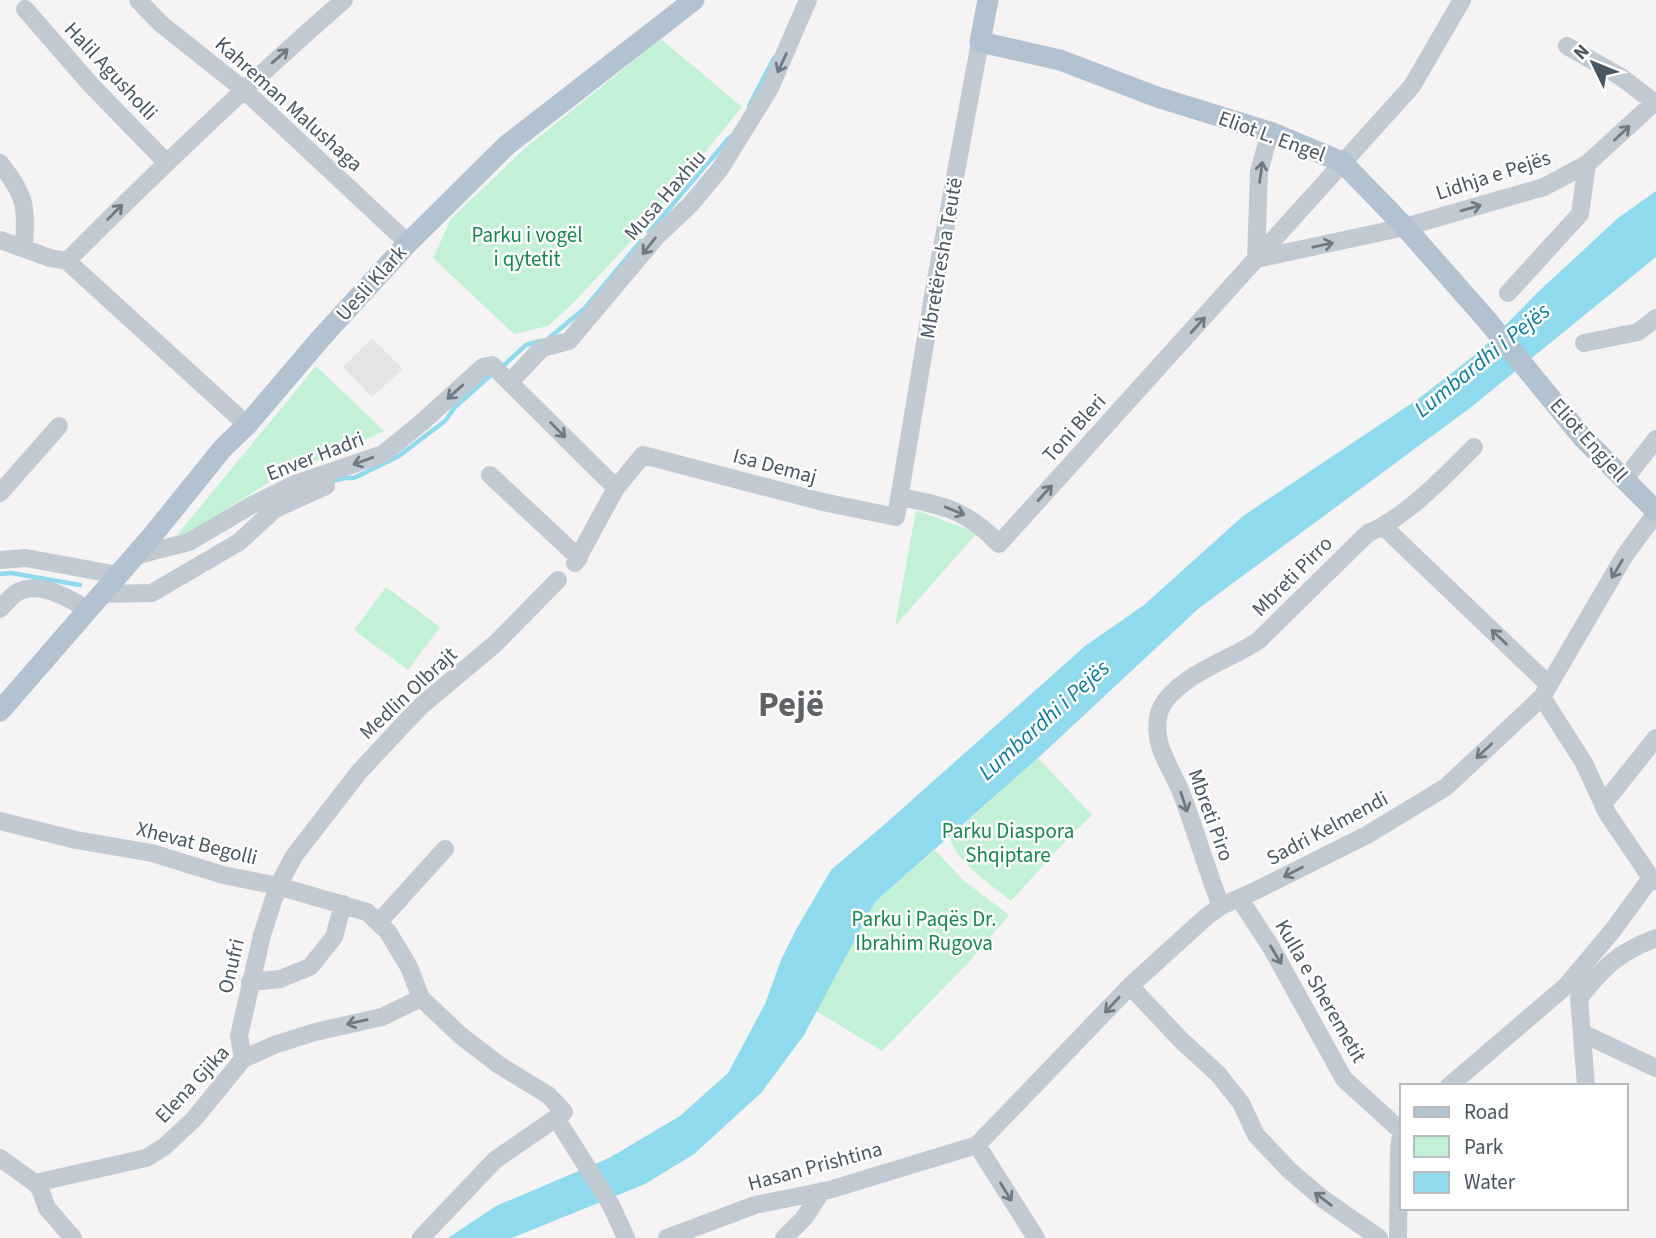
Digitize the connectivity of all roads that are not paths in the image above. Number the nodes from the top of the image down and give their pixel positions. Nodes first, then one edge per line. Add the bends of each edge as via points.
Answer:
1 (138, 0) edge
2 (344, 0) edge
3 (694, 0) edge
4 (808, 0) edge
5 (988, 0) edge
6 (1462, 0) edge
7 (25, 9) dead end
8 (981, 43) junction
9 (1567, 46) dead end
10 (243, 89) junction
11 (1655, 102) edge
12 (1270, 132) junction
13 (166, 162) junction
14 (1342, 162) junction
15 (0, 163) edge
16 (1587, 164) junction
17 (1405, 227) junction
18 (0, 240) edge
19 (408, 243) junction
20 (24, 248) junction
21 (1256, 259) junction
22 (67, 261) junction
23 (1508, 293) dead end
24 (1656, 318) edge
25 (1584, 343) dead end
26 (1525, 367) joint
27 (501, 374) junction
28 (247, 425) junction
29 (59, 426) dead end
30 (1656, 439) edge
31 (1474, 447) dead end
32 (490, 475) dead end
33 (1624, 480) junction
34 (326, 486) dead end
35 (616, 488) junction
36 (0, 493) edge
37 (901, 497) junction
38 (1656, 512) edge
39 (896, 517) joint
40 (1384, 527) junction
41 (134, 556) junction
42 (0, 560) edge
43 (118, 575) junction
44 (558, 580) dead end
45 (95, 601) junction
46 (0, 609) edge
47 (1545, 690) junction
48 (0, 711) edge
49 (1656, 738) edge
50 (1158, 739) joint
51 (1603, 804) junction
52 (0, 821) edge
53 (445, 849) dead end
54 (1653, 879) edge
55 (278, 886) junction
56 (1238, 898) junction
57 (343, 904) junction
58 (1221, 906) junction
59 (379, 922) junction
60 (1656, 938) edge
61 (1593, 967) junction
62 (250, 982) junction
63 (1130, 986) junction
64 (1572, 992) junction
65 (421, 998) junction
66 (1582, 1033) junction
67 (243, 1059) junction
68 (1656, 1068) edge
69 (1453, 1084) edge
70 (1586, 1084) edge
71 (557, 1111) junction
72 (1400, 1128) edge
73 (984, 1140) junction
74 (0, 1158) edge
75 (35, 1183) junction
76 (1400, 1184) edge
77 (822, 1191) junction
78 (676, 1236) edge
79 (73, 1238) edge
80 (421, 1238) edge
81 (625, 1238) edge
82 (784, 1238) edge
83 (1036, 1238) edge
84 (1379, 1238) edge
85 (1398, 1238) edge

1 - 10 street, Kahreman Malushaga
10 -> 2 street
3 - 19 main road, Uesli Klark via 507,145
4 -> 27 street, Musa Haxhiu via 770,88 720,169 569,341 542,348
5 - 8 main road, Mbretëresha Teutë
6 - 14 street, Toni Bleri via 1412,86
7 - 13 street, Halil Agusholli
8 - 12 main road, Eliot L. Engel via 1060,60 1157,97
8 - 37 street, Mbretëresha Teutë
9 - 11 street, Lidhja e Pejës
10 - 13 street
10 - 19 street, Kahreman Malushaga
16 -> 11 street, Lidhja e Pejës
12 - 14 main road, Eliot L. Engel
21 -> 12 street via 1259,172
22 -> 13 street
14 - 17 main road, Eliot L. Engel
14 - 21 street, Toni Bleri
15 - 20 street via 20,189 26,216
17 -> 16 street, Lidhja e Pejës via 1544,187
16 - 23 street via 1580,214
21 -> 17 street
17 - 26 main road, Eliot L. Engel
18 - 20 street
19 - 28 main road, Uesli Klark
20 - 22 street
37 -> 21 street, Toni Bleri via 969,517 999,544
22 - 28 street
24 - 25 street via 1638,332
26 - 33 main road, Eliot Engjell
27 -> 35 street
27 -> 41 street, Enver Hadri via 483,367 383,454 295,484 189,542
28 - 41 main road, Uesli Klark
29 - 36 street
30 - 33 street
31 - 40 street, Mbreti Pirro
32 - 35 street via 577,560
33 - 38 main road, Eliot Engjell
34 - 45 street, Enver Hadri via 275,509 240,542 152,593
35 - 39 street, Isa Demaj via 643,455
37 - 39 street, Mbretëresha Teutë
38 -> 47 street, Sadri Kelmendi via 1625,555
47 -> 40 street
40 - 50 street, Mbreti Pirro via 1368,533 1258,641 1178,688 1160,709
41 - 43 main road, Uesli Klark
42 - 43 street via 26,558
43 - 45 main road, Uesli Klark
44 - 55 street, Medlin Olbrajt via 495,644 422,705 372,758 294,856
45 - 46 street via 39,589 21,590
45 - 48 main road, Uesli Klark
47 - 51 street
47 -> 56 street, Sadri Kelmendi via 1446,787 1367,835
49 - 51 street
50 -> 58 street, Mbreti Piro
51 - 54 street
52 - 55 street, Xhevat Begolli
53 - 59 street
54 - 61 street
55 - 57 street, Xhevat Begolli
55 - 62 street, Onufri
56 - 58 street, Sadri Kelmendi
56 -> 72 street, Kulla e Sheremetit via 1277,957 1344,1079
57 - 59 street, Xhevat Begolli via 367,912
57 - 62 street via 334,937 310,967 280,979
58 - 63 street, Sadri Kelmendi
59 - 65 street, Xhevat Begolli via 409,967
60 - 61 street
61 - 64 street
62 - 67 street, Onufri via 239,1036
63 -> 73 street, Sadri Kelmendi
84 -> 63 street via 1289,1170 1256,1135 1241,1103 1219,1074
64 - 66 street
64 - 69 street
65 -> 67 street, Elena Gjika via 382,1017 315,1032
65 - 71 street, Xhevat Begolli via 460,1035 531,1083
66 - 68 street
66 - 70 street
67 - 75 street, Elena Gjika via 194,1119 146,1158
71 - 80 street via 495,1160
71 - 81 street, Xhevat Begolli
73 - 77 street, Hasan Prishtina
73 -> 83 street
74 - 75 street
75 - 79 street via 47,1208
76 - 85 street
77 - 78 street, Hasan Prishtina via 755,1205
77 - 82 street

